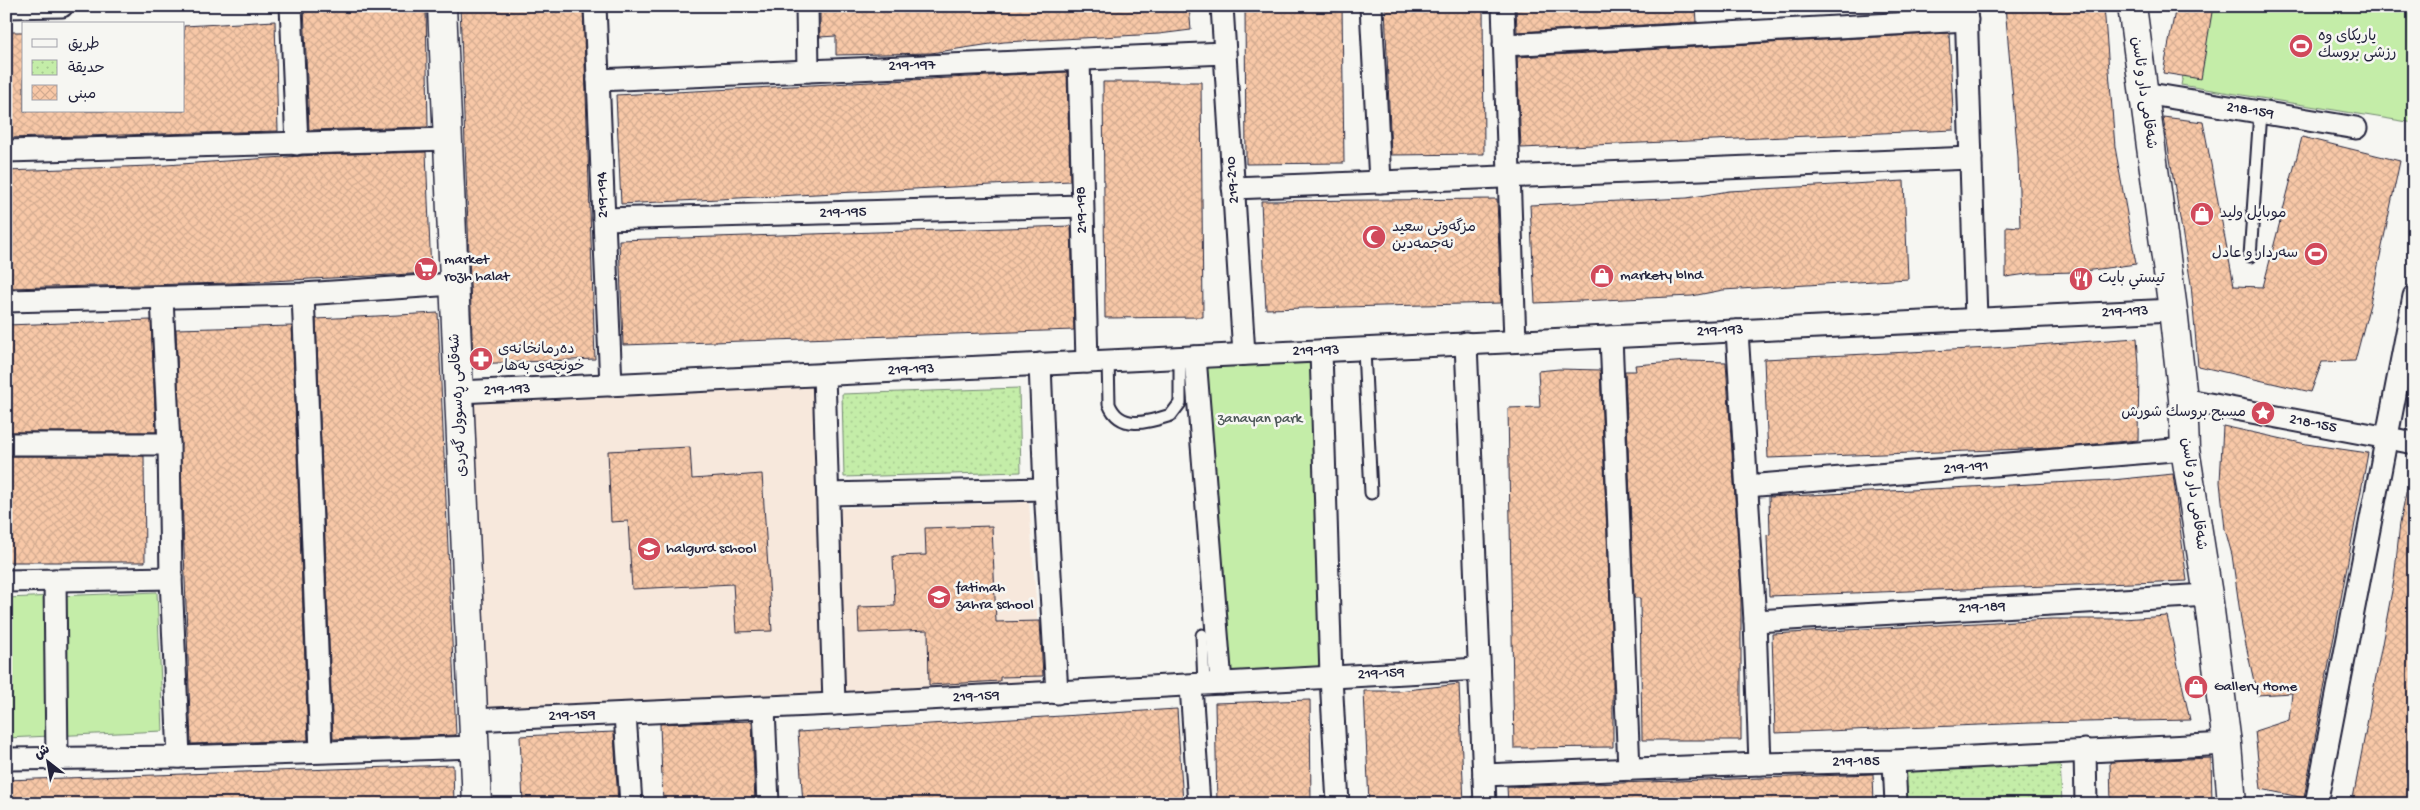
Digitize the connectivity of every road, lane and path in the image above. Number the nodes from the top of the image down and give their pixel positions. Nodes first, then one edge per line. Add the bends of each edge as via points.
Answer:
1 (62, 6) edge
2 (291, 6) edge
3 (442, 6) edge
4 (595, 6) edge
5 (807, 6) edge
6 (1222, 6) edge
7 (1371, 6) edge
8 (1503, 6) edge
9 (2132, 6) edge
10 (6, 7) edge
11 (1966, 13) edge
12 (1504, 45) junction
13 (1225, 53) junction
14 (1079, 59) junction
15 (808, 71) junction
16 (598, 80) junction
17 (2144, 93) junction
18 (2260, 112) junction
19 (2356, 128) dead end
20 (448, 139) junction
21 (296, 144) junction
22 (6, 151) edge
23 (1971, 158) junction
24 (1509, 177) junction
25 (1380, 182) junction
26 (1233, 188) junction
27 (1082, 206) junction
28 (604, 219) junction
29 (2250, 256) dead end
30 (454, 284) junction
31 (304, 294) junction
32 (2414, 296) edge
33 (162, 298) junction
34 (6, 301) edge
35 (2173, 310) junction
36 (1976, 319) junction
37 (1738, 330) junction
38 (1611, 337) junction
39 (1515, 341) junction
40 (1466, 344) junction
41 (1364, 350) junction
42 (1321, 351) junction
43 (1244, 354) junction
44 (1188, 357) junction
45 (1108, 360) junction
46 (1087, 362) junction
47 (1040, 364) junction
48 (824, 374) junction
49 (610, 385) junction
50 (458, 392) junction
51 (2183, 398) junction
52 (2387, 438) junction
53 (2414, 443) edge
54 (6, 444) edge
55 (170, 444) junction
56 (2185, 449) junction
57 (1747, 486) junction
58 (1045, 489) junction
59 (1370, 493) dead end
60 (828, 494) junction
61 (171, 578) junction
62 (55, 580) junction
63 (6, 581) edge
64 (2208, 595) junction
65 (1755, 621) junction
66 (1202, 635) dead end
67 (1480, 669) junction
68 (1331, 677) junction
69 (1205, 685) junction
70 (1057, 693) junction
71 (834, 704) junction
72 (764, 708) junction
73 (625, 714) junction
74 (473, 720) junction
75 (2227, 744) junction
76 (474, 746) junction
77 (321, 750) junction
78 (2085, 750) junction
79 (179, 757) junction
80 (6, 759) edge
81 (57, 759) junction
82 (1894, 761) junction
83 (1760, 764) junction
84 (1629, 769) junction
85 (1484, 775) junction
86 (477, 804) edge
87 (631, 804) edge
88 (768, 804) edge
89 (1199, 804) edge
90 (1338, 804) edge
91 (1485, 804) edge
92 (1896, 804) edge
93 (2086, 804) edge
94 (2232, 804) edge
95 (2316, 804) edge

1 - 10 street
2 - 21 street
3 - 20 street, شەقامی ڕەسوول گەردی
4 - 16 street, 219-194
5 - 15 street
6 - 13 street, 219-210
7 - 25 street
8 - 12 street
9 - 17 street, شەقامی دار و ئاسن
11 - 12 street
11 - 23 street
12 - 24 street
13 - 14 street, 219-197
13 - 26 street, 219-210
14 - 15 street, 219-197
14 - 27 street, 219-198
15 - 16 street, 219-197
16 - 28 street, 219-194
17 - 18 street, 218-159
17 - 35 street, شەقامی دار و ئاسن
18 - 19 street, 218-159
18 - 29 lane
20 - 21 street
20 - 30 street, شەقامی ڕەسوول گەردی
21 - 22 street
23 - 24 street
23 - 36 street
24 - 25 street
24 - 39 street
25 - 26 street
26 - 43 street, 219-210
27 - 28 street, 219-195
27 - 46 street, 219-198
28 - 49 street, 219-194
30 - 31 street
30 - 50 street, شەقامی ڕەسوول گەردی
31 - 33 street
31 - 77 street
32 - 52 street
33 - 34 street
33 - 55 street
35 - 36 street, 219-193
35 - 51 street, شەقامی دار و ئاسن
36 - 37 street, 219-193
37 - 38 street, 219-193
37 - 57 street
38 - 39 street, 219-193
38 - 84 street
39 - 40 street, 219-193
40 - 41 street, 219-193
40 - 67 street
41 - 42 street, 219-193
41 - 59 lane
42 - 43 street, 219-193
42 - 68 street
43 - 44 street, 219-193
44 - 45 street, 219-193
44 - 45 lane via 1180,403 1171,415 1146,423 1129,423 1111,411
44 - 69 street
45 - 46 street, 219-193
46 - 47 street, 219-193
47 - 48 street, 219-193
47 - 58 street
48 - 49 street, 219-193
48 - 60 street
49 - 50 street, 219-193
50 - 74 street, شەقامی ڕەسوول گەردی
51 - 52 street, 218-155
51 - 56 street, شەقامی دار و ئاسن
52 - 53 street, 218-155
52 - 95 street
54 - 55 street
55 - 61 street
56 - 57 street, 219-191
56 - 64 street, شەقامی دار و ئاسن
57 - 65 street
58 - 60 street
58 - 70 street
60 - 71 street
61 - 62 street
61 - 79 street
62 - 63 street
62 - 81 street
64 - 65 street, 219-189
64 - 75 street, شەقامی دار و ئاسن
65 - 83 street
66 - 69 lane
67 - 68 street, 219-159
67 - 85 street
68 - 69 street, 219-159
68 - 90 street
69 - 70 street, 219-159
69 - 89 street
70 - 71 street, 219-159
71 - 72 street, 219-159
72 - 73 street, 219-159
72 - 88 street
73 - 74 street, 219-159
73 - 87 street
74 - 76 street, شەقامی ڕەسوول گەردی
75 - 78 street, 219-185
75 - 94 street, شەقامی دار و ئاسن
76 - 77 street
76 - 86 street, شەقامی ڕەسوول گەردی
77 - 79 street
78 - 82 street, 219-185
78 - 93 street
79 - 81 street
80 - 81 street
82 - 83 street, 219-185
82 - 92 street
83 - 84 street, 219-185
84 - 85 street, 219-185
85 - 91 street

